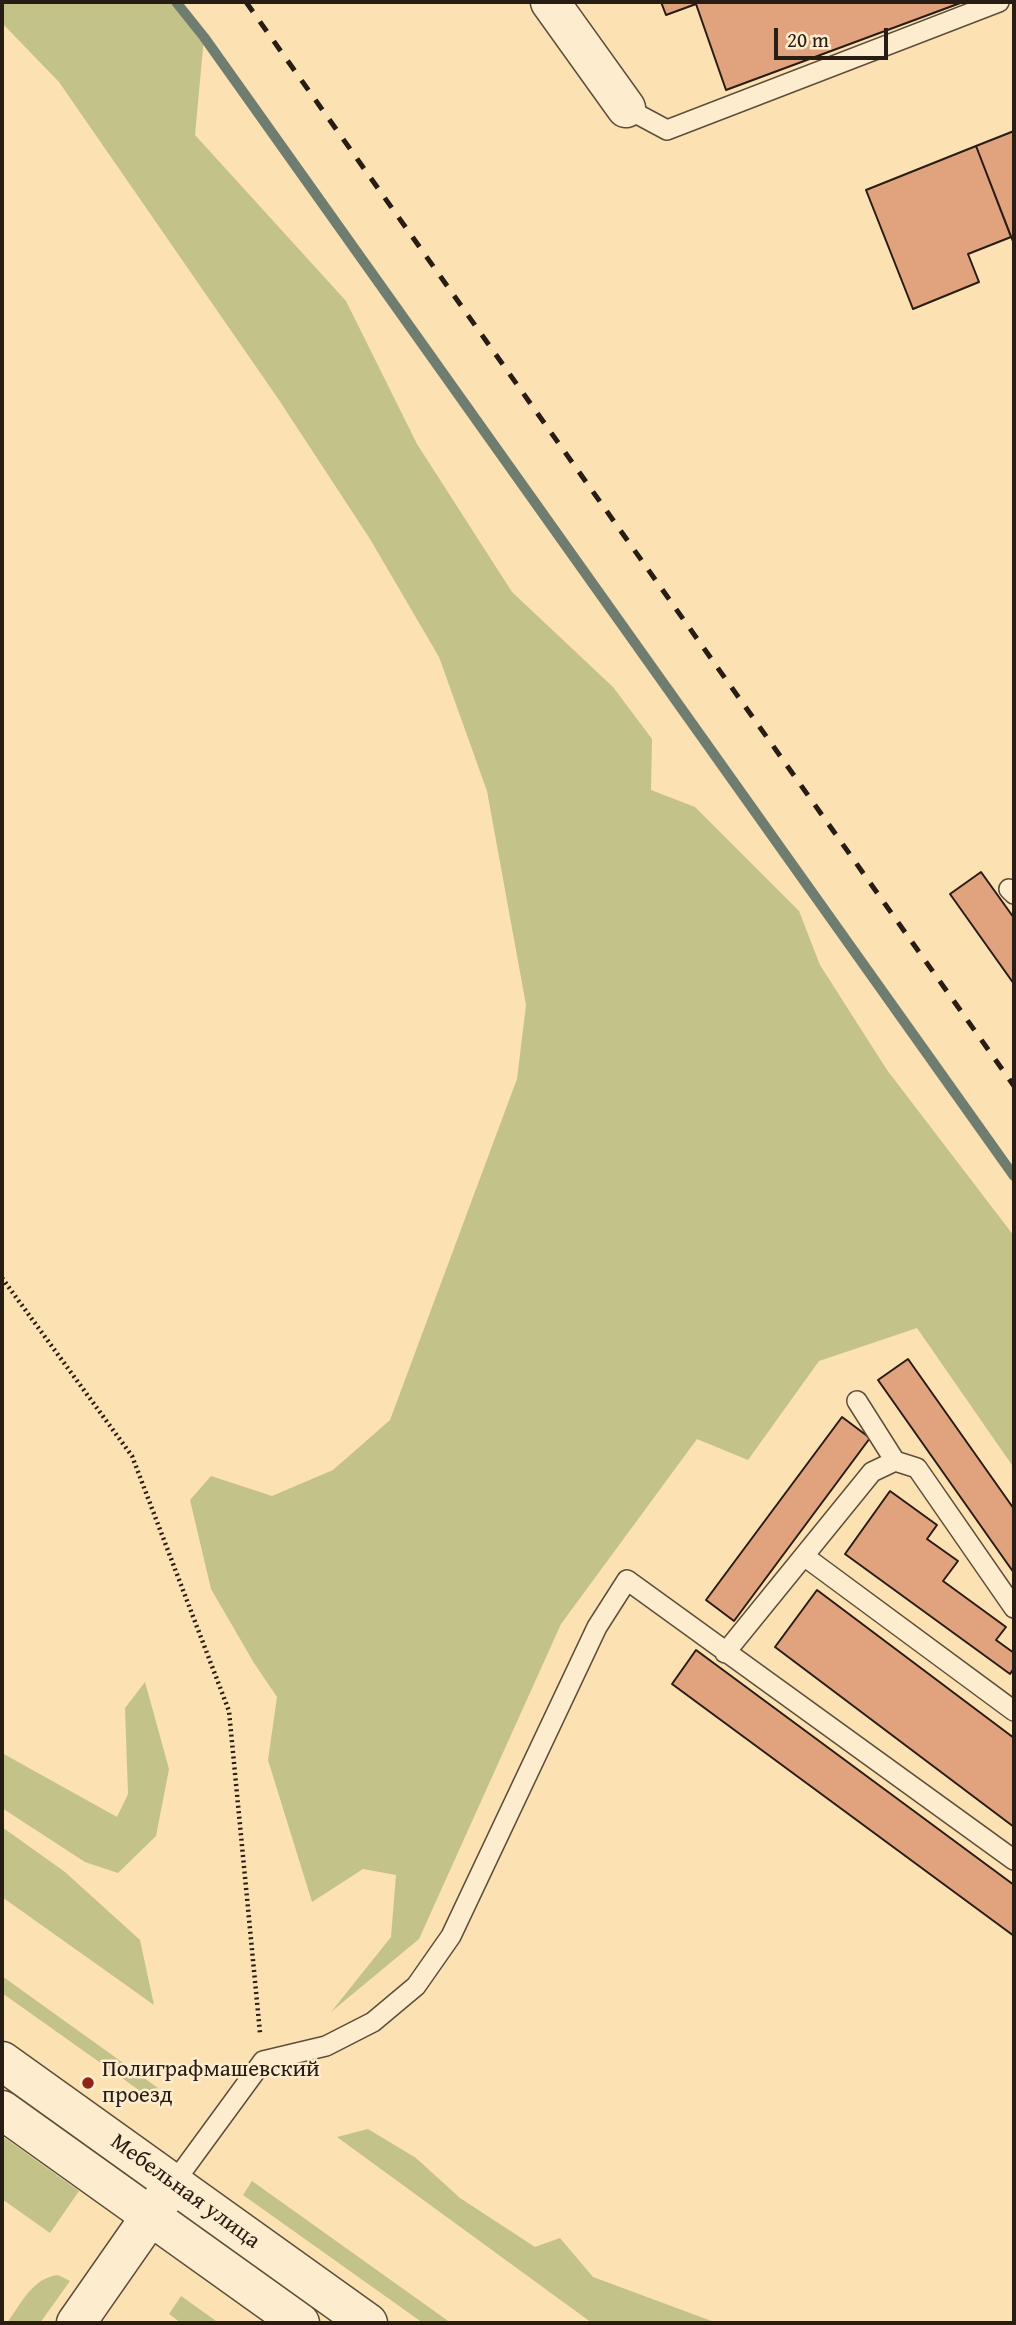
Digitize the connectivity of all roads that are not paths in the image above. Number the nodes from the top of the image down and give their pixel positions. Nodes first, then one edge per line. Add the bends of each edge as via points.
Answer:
1 (550, 2) edge
2 (999, 2) edge
3 (626, 108) joint
4 (857, 1401) dead end
5 (895, 1461) junction
6 (804, 1556) junction
7 (1014, 1608) edge
8 (725, 1653) junction
9 (1014, 1711) edge
10 (1014, 1860) edge
11 (2, 2061) edge
12 (2, 2110) edge
13 (173, 2184) junction
14 (150, 2217) junction
15 (76, 2323) edge
16 (300, 2323) edge
17 (368, 2323) edge

1 - 3 street
2 - 3 lane via 667,130
4 - 5 lane
5 - 6 lane via 872,1472
5 - 7 lane via 917,1468
6 - 8 lane
6 - 9 lane
8 - 10 lane
8 - 13 lane via 627,1580 597,1627 451,1936 416,1986 373,2022 326,2046 262,2062
11 - 13 street, Мебельная улица
12 - 14 street, Мебельная улица
13 - 14 street
13 - 17 street, Мебельная улица
14 - 15 street
14 - 16 street, Мебельная улица

